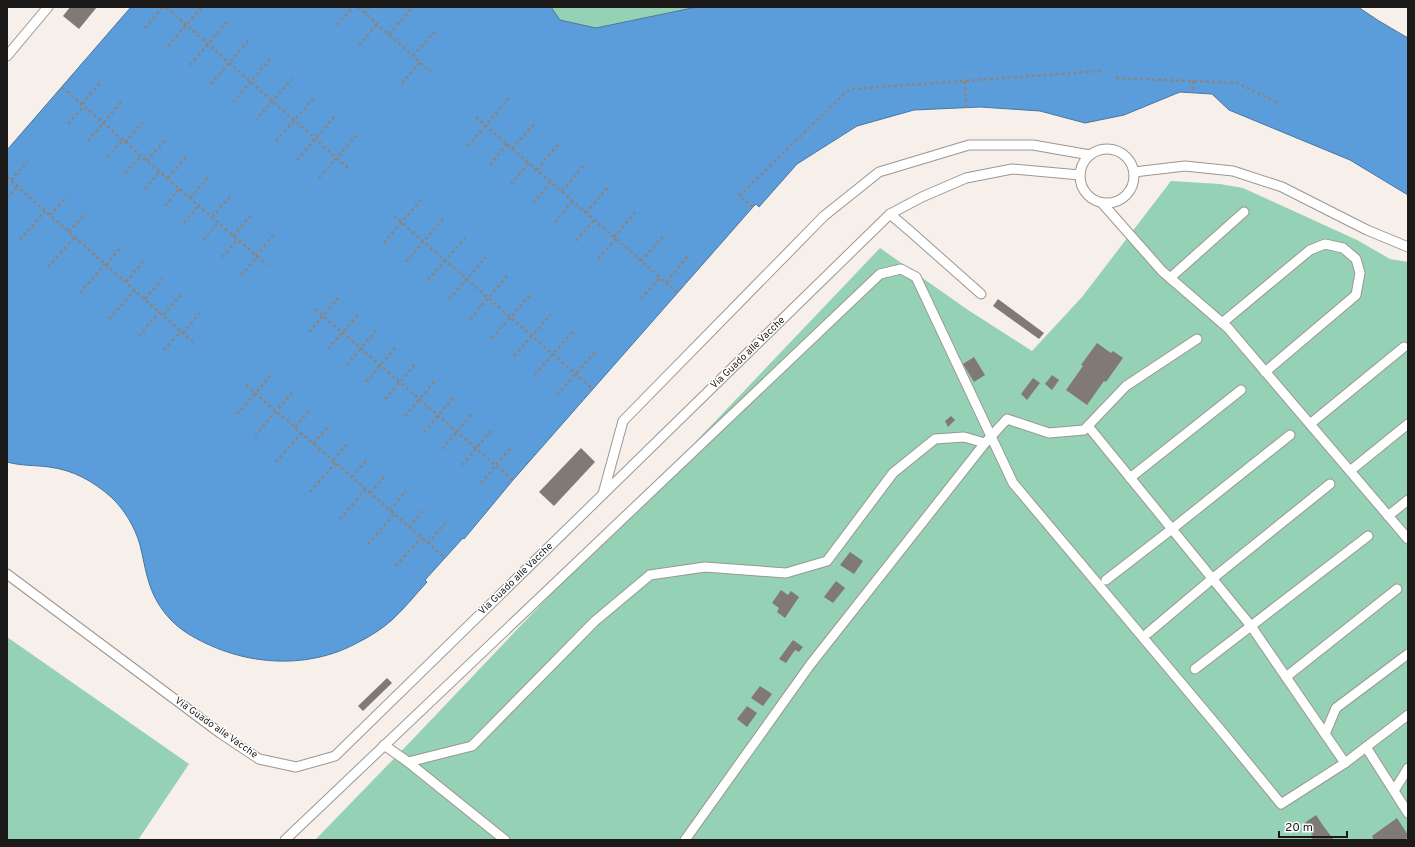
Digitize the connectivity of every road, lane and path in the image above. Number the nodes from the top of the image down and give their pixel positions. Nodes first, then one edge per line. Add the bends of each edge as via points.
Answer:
1 (48, 7) edge
2 (165, 7) edge
3 (202, 7) edge
4 (353, 7) edge
5 (358, 7) edge
6 (370, 7) edge
7 (412, 8) edge
8 (365, 13) junction
9 (227, 22) dead end
10 (377, 24) junction
11 (187, 25) junction
12 (337, 26) dead end
13 (145, 28) dead end
14 (436, 30) dead end
15 (389, 34) junction
16 (249, 40) dead end
17 (208, 44) junction
18 (359, 45) dead end
19 (168, 46) dead end
20 (7, 56) edge
21 (413, 56) junction
22 (270, 59) dead end
23 (420, 62) junction
24 (229, 63) junction
25 (190, 65) dead end
26 (1102, 71) dead end
27 (431, 72) dead end
28 (1116, 78) dead end
29 (292, 79) dead end
30 (102, 81) dead end
31 (965, 81) junction
32 (1193, 81) junction
33 (251, 82) junction
34 (402, 83) dead end
35 (211, 84) dead end
36 (62, 87) dead end
37 (1193, 93) dead end
38 (314, 98) dead end
39 (509, 98) dead end
40 (122, 101) dead end
41 (272, 101) junction
42 (232, 102) dead end
43 (1278, 103) dead end
44 (83, 105) junction
45 (966, 108) dead end
46 (336, 116) dead end
47 (476, 117) dead end
48 (144, 120) dead end
49 (294, 120) junction
50 (255, 121) dead end
51 (536, 122) dead end
52 (104, 123) junction
53 (68, 124) dead end
54 (486, 125) junction
55 (357, 135) dead end
56 (166, 139) dead end
57 (315, 139) junction
58 (88, 141) dead end
59 (124, 141) junction
60 (276, 142) dead end
61 (559, 143) dead end
62 (507, 144) junction
63 (468, 146) dead end
64 (512, 149) junction
65 (1090, 155) junction
66 (141, 156) junction
67 (187, 156) dead end
68 (107, 157) dead end
69 (337, 158) junction
70 (297, 160) dead end
71 (28, 161) dead end
72 (147, 161) junction
73 (529, 163) junction
74 (490, 164) dead end
75 (585, 164) dead end
76 (348, 168) dead end
77 (536, 170) junction
78 (160, 172) junction
79 (1134, 172) junction
80 (126, 173) dead end
81 (1080, 175) junction
82 (209, 176) dead end
83 (7, 177) edge
84 (168, 178) dead end
85 (319, 178) dead end
86 (11, 180) junction
87 (551, 182) junction
88 (511, 184) dead end
89 (18, 186) junction
90 (609, 186) dead end
91 (145, 189) dead end
92 (179, 189) junction
93 (562, 191) junction
94 (67, 196) dead end
95 (230, 196) dead end
96 (190, 198) junction
97 (7, 199) edge
98 (421, 200) dead end
99 (573, 201) junction
100 (533, 203) dead end
101 (1102, 203) junction
102 (165, 206) dead end
103 (198, 206) junction
104 (753, 207) dead end
105 (637, 210) dead end
106 (45, 211) junction
107 (1244, 212) dead end
108 (86, 213) dead end
109 (586, 213) junction
110 (890, 214) junction
111 (50, 215) junction
112 (251, 215) dead end
113 (394, 216) dead end
114 (212, 217) junction
115 (444, 218) dead end
116 (594, 220) junction
117 (402, 222) junction
118 (555, 222) dead end
119 (184, 223) dead end
120 (218, 223) junction
121 (69, 232) junction
122 (275, 233) dead end
123 (664, 235) dead end
124 (233, 236) junction
125 (75, 237) junction
126 (615, 237) junction
127 (465, 238) dead end
128 (20, 240) dead end
129 (203, 240) dead end
130 (237, 240) junction
131 (423, 241) junction
132 (576, 241) dead end
133 (384, 243) dead end
134 (122, 246) dead end
135 (1408, 247) edge
136 (689, 255) dead end
137 (256, 256) junction
138 (222, 257) dead end
139 (486, 257) dead end
140 (598, 259) dead end
141 (445, 260) junction
142 (642, 261) junction
143 (143, 262) dead end
144 (406, 262) dead end
145 (106, 264) junction
146 (267, 265) dead end
147 (48, 267) dead end
148 (241, 275) dead end
149 (508, 275) dead end
150 (660, 277) junction
151 (1170, 278) junction
152 (162, 279) dead end
153 (466, 279) junction
154 (428, 280) dead end
155 (126, 282) junction
156 (666, 282) junction
157 (135, 290) junction
158 (677, 292) dead end
159 (80, 293) dead end
160 (530, 294) dead end
161 (981, 294) dead end
162 (181, 295) dead end
163 (340, 296) dead end
164 (488, 298) junction
165 (145, 299) junction
166 (449, 299) dead end
167 (641, 299) dead end
168 (314, 309) dead end
169 (159, 312) junction
170 (200, 313) dead end
171 (359, 314) dead end
172 (551, 314) dead end
173 (163, 315) junction
174 (323, 316) junction
175 (510, 318) junction
176 (109, 319) dead end
177 (470, 319) dead end
178 (1222, 323) junction
179 (377, 329) dead end
180 (573, 331) dead end
181 (182, 332) junction
182 (309, 332) dead end
183 (342, 333) junction
184 (139, 336) dead end
185 (532, 336) junction
186 (492, 338) dead end
187 (1197, 339) dead end
188 (196, 344) dead end
189 (396, 347) dead end
190 (1404, 347) dead end
191 (328, 349) dead end
192 (361, 349) junction
193 (164, 350) dead end
194 (596, 350) dead end
195 (553, 355) junction
196 (514, 356) dead end
197 (416, 363) dead end
198 (347, 365) dead end
199 (380, 365) junction
200 (1266, 372) junction
201 (272, 374) dead end
202 (575, 374) junction
203 (535, 375) dead end
204 (435, 381) dead end
205 (366, 382) dead end
206 (400, 382) junction
207 (246, 385) dead end
208 (593, 389) dead end
209 (1241, 390) dead end
210 (256, 393) junction
211 (292, 393) dead end
212 (557, 395) dead end
213 (454, 396) dead end
214 (385, 398) dead end
215 (419, 399) junction
216 (311, 409) dead end
217 (276, 411) junction
218 (474, 413) dead end
219 (237, 414) dead end
220 (405, 416) dead end
221 (438, 416) junction
222 (1310, 424) junction
223 (1408, 424) edge
224 (330, 425) dead end
225 (1088, 426) junction
226 (295, 427) junction
227 (492, 430) dead end
228 (424, 432) dead end
229 (457, 432) junction
230 (301, 433) junction
231 (1290, 435) dead end
232 (255, 436) dead end
233 (988, 440) junction
234 (349, 442) dead end
235 (313, 443) junction
236 (512, 446) dead end
237 (442, 449) dead end
238 (476, 449) junction
239 (368, 458) dead end
240 (334, 461) junction
241 (276, 462) dead end
242 (496, 465) junction
243 (462, 466) dead end
244 (1350, 471) junction
245 (386, 475) dead end
246 (352, 477) junction
247 (1130, 478) junction
248 (513, 480) dead end
249 (480, 483) dead end
250 (1330, 484) dead end
251 (366, 489) junction
252 (310, 492) dead end
253 (406, 492) dead end
254 (370, 493) junction
255 (602, 495) junction
256 (1408, 500) edge
257 (425, 508) dead end
258 (390, 510) junction
259 (394, 514) junction
260 (1388, 516) junction
261 (340, 519) dead end
262 (445, 523) dead end
263 (409, 527) junction
264 (1172, 529) junction
265 (1368, 536) dead end
266 (421, 538) junction
267 (1408, 539) edge
268 (428, 543) junction
269 (368, 544) dead end
270 (445, 558) dead end
271 (396, 566) dead end
272 (7, 574) edge
273 (1212, 579) junction
274 (1106, 580) dead end
275 (1397, 589) dead end
276 (1251, 626) junction
277 (1148, 633) dead end
278 (1408, 654) edge
279 (1195, 669) dead end
280 (1286, 677) junction
281 (1408, 715) edge
282 (1325, 734) junction
283 (384, 745) junction
284 (1366, 747) junction
285 (408, 762) junction
286 (1345, 763) junction
287 (1408, 768) edge
288 (1394, 791) junction
289 (1408, 814) edge
290 (284, 840) edge
291 (505, 840) edge
292 (685, 840) edge

1 - 20 lane
2 - 11 path
2 - 13 path
3 - 11 path
4 - 12 path
5 - 8 path
6 - 8 path
7 - 15 path
8 - 10 path
9 - 17 path
10 - 15 path
10 - 18 path
11 - 17 path
11 - 19 path
14 - 21 path
15 - 21 path
16 - 24 path
17 - 24 path
17 - 25 path
21 - 23 path
22 - 33 path
23 - 27 path
23 - 34 path
24 - 33 path
24 - 35 path
26 - 31 path
28 - 32 path
29 - 41 path
30 - 44 path
31 - 45 path
31 - 104 path via 847,91 739,196
32 - 37 path
32 - 43 path via 1237,83
33 - 41 path
33 - 42 path
36 - 44 path
38 - 49 path
39 - 54 path
40 - 52 path
41 - 49 path
41 - 50 path
44 - 52 path
44 - 53 path
46 - 57 path
47 - 54 path
48 - 59 path
49 - 57 path
49 - 60 path
51 - 64 path
52 - 58 path
52 - 59 path
54 - 62 path
54 - 63 path
55 - 69 path
56 - 72 path
57 - 69 path
57 - 70 path
59 - 66 path
59 - 68 path
61 - 77 path
62 - 64 path
62 - 74 path
64 - 73 path
65 - 79 lane via 1098,150 1117,150 1125,155
65 - 81 lane via 1081,167
65 - 255 lane via 1033,145 969,145 879,172 824,216 623,421
66 - 72 path
66 - 80 path
67 - 84 path
69 - 76 path
69 - 85 path
71 - 86 path
72 - 78 path
73 - 77 path
73 - 88 path
75 - 93 path
77 - 87 path
78 - 91 path
78 - 92 path
79 - 101 lane via 1132,189 1127,196 1111,204
79 - 135 lane via 1185,166 1233,171 1282,187 1367,230
81 - 101 lane via 1088,196
81 - 110 lane, Via Guado alle Vacche via 1012,169 966,178
82 - 96 path
83 - 86 path
86 - 89 path
87 - 93 path
87 - 100 path
89 - 97 path
89 - 106 path
90 - 109 path
92 - 96 path
92 - 102 path
93 - 99 path
94 - 111 path
95 - 114 path
96 - 103 path
98 - 117 path
99 - 109 path
99 - 118 path
101 - 151 lane
103 - 114 path
103 - 119 path
105 - 126 path
106 - 111 path
106 - 128 path
107 - 151 lane
108 - 121 path
109 - 116 path
110 - 161 lane
110 - 255 lane, Via Guado alle Vacche
111 - 121 path
112 - 124 path
113 - 117 path
114 - 120 path
115 - 131 path
116 - 126 path
116 - 132 path
117 - 131 path
117 - 133 path
120 - 124 path
120 - 129 path
121 - 125 path
122 - 137 path
123 - 142 path
124 - 130 path
125 - 145 path
125 - 147 path
126 - 140 path
126 - 142 path
127 - 141 path
130 - 137 path
130 - 138 path
131 - 141 path
131 - 144 path
134 - 145 path
136 - 156 path
137 - 146 path
137 - 148 path
139 - 153 path
141 - 153 path
141 - 154 path
142 - 150 path
143 - 155 path
145 - 155 path
145 - 159 path
149 - 164 path
150 - 156 path
150 - 167 path
151 - 178 lane
152 - 165 path
153 - 164 path
153 - 166 path
155 - 157 path
156 - 158 path
157 - 165 path
157 - 176 path
160 - 175 path
162 - 173 path
163 - 174 path
164 - 175 path
164 - 177 path
165 - 169 path
168 - 174 path
169 - 173 path
169 - 184 path
170 - 181 path
171 - 183 path
172 - 185 path
173 - 181 path
174 - 182 path
174 - 183 path
175 - 185 path
175 - 186 path
178 - 200 lane
178 - 200 lane via 1310,250 1325,244 1343,248 1356,259 1360,272 1356,295
179 - 192 path
180 - 195 path
181 - 188 path
181 - 193 path
183 - 191 path
183 - 192 path
185 - 195 path
185 - 196 path
187 - 225 lane via 1126,386
189 - 199 path
190 - 222 lane
192 - 198 path
192 - 199 path
194 - 202 path
195 - 202 path
195 - 203 path
197 - 206 path
199 - 205 path
199 - 206 path
200 - 222 lane
201 - 210 path
202 - 208 path
202 - 212 path
204 - 215 path
206 - 214 path
206 - 215 path
207 - 210 path
209 - 247 lane
210 - 217 path
210 - 219 path
211 - 217 path
213 - 221 path
215 - 220 path
215 - 221 path
216 - 226 path
217 - 226 path
217 - 232 path
218 - 229 path
221 - 228 path
221 - 229 path
222 - 244 lane
223 - 244 lane
224 - 235 path
225 - 233 lane via 1084,430 1049,433 1006,419
225 - 247 lane
226 - 230 path
227 - 238 path
229 - 237 path
229 - 238 path
230 - 235 path
230 - 241 path
231 - 264 lane
233 - 283 lane via 916,277 901,269 880,274
233 - 285 lane via 964,437 935,439 893,473 827,561 786,574 705,567 650,575 595,621 472,746
233 - 286 lane via 1013,484 1281,804
233 - 292 lane via 810,665
234 - 240 path
235 - 240 path
236 - 242 path
238 - 242 path
238 - 243 path
239 - 246 path
240 - 246 path
240 - 252 path
242 - 248 path
242 - 249 path
244 - 260 lane
245 - 254 path
246 - 251 path
247 - 264 lane
250 - 273 lane
251 - 254 path
251 - 261 path
253 - 258 path
254 - 258 path
255 - 272 lane, Via Guado alle Vacche via 334,756 296,767 259,759 227,738
256 - 260 lane
257 - 263 path
258 - 259 path
259 - 263 path
259 - 269 path
260 - 267 lane
262 - 268 path
263 - 266 path
264 - 273 lane
264 - 274 lane
265 - 276 lane
266 - 268 path
266 - 271 path
268 - 270 path
273 - 276 lane
273 - 277 lane
275 - 280 lane
276 - 279 lane
276 - 280 lane
278 - 282 lane via 1336,708
280 - 282 lane
281 - 284 lane
282 - 286 lane
283 - 285 lane
283 - 290 lane
284 - 286 lane
284 - 288 lane
285 - 291 lane
287 - 288 lane
288 - 289 lane

